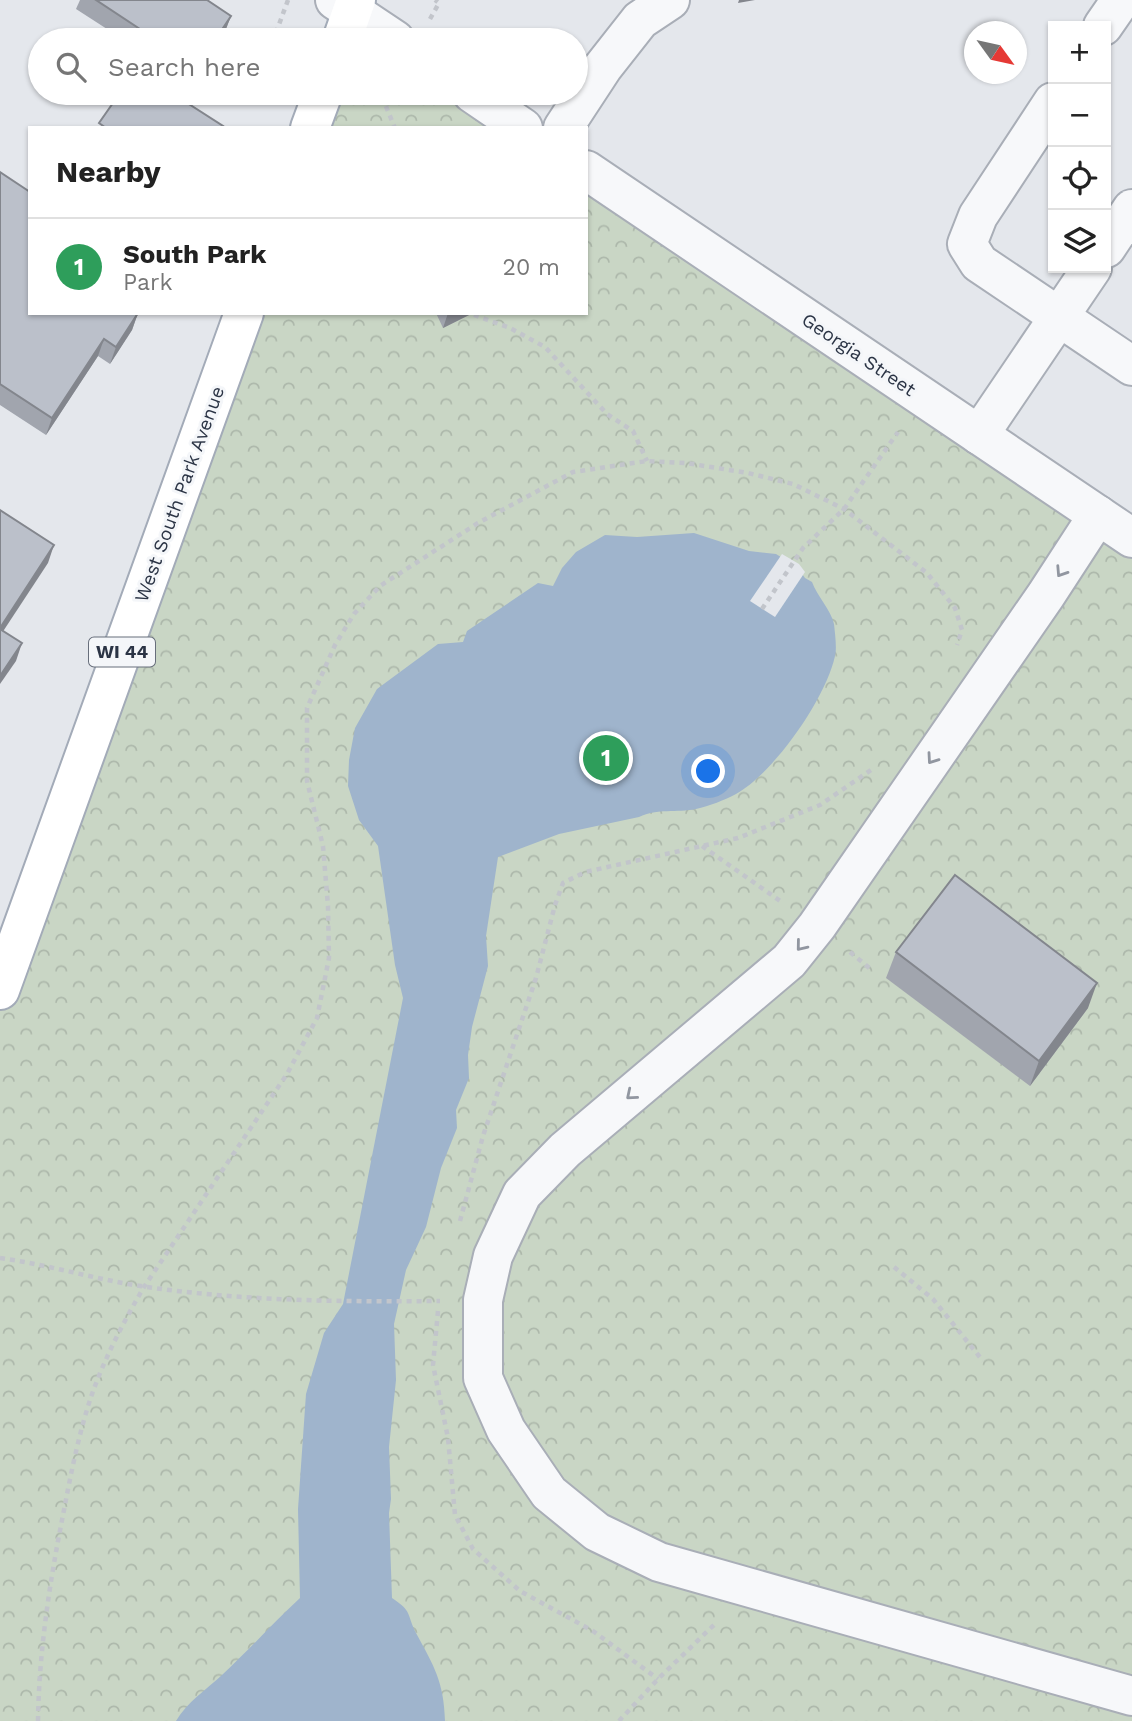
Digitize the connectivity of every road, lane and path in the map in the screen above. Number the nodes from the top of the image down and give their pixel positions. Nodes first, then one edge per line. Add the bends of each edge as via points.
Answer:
1 (288, 0) edge
2 (670, 0) edge
3 (1121, 0) edge
4 (346, 13) edge
5 (1106, 21) edge
6 (278, 28) edge
7 (373, 28) edge
8 (588, 90) edge
9 (319, 105) edge
10 (387, 105) edge
11 (489, 105) edge
12 (578, 105) edge
13 (1048, 110) edge
14 (311, 126) edge
15 (394, 126) edge
16 (520, 126) edge
17 (564, 126) edge
18 (588, 171) edge
19 (1132, 209) edge
20 (1111, 240) edge
21 (1089, 273) edge
22 (243, 315) edge
23 (474, 315) dead end
24 (1059, 317) junction
25 (1132, 366) edge
26 (924, 398) junction
27 (979, 435) junction
28 (647, 461) junction
29 (844, 509) junction
30 (1098, 515) junction
31 (1132, 538) edge
32 (762, 609) dead end
33 (954, 655) dead end
34 (874, 769) dead end
35 (0, 990) edge
36 (459, 1225) dead end
37 (0, 1258) edge
38 (894, 1267) dead end
39 (144, 1287) junction
40 (442, 1288) dead end
41 (411, 1301) dead end
42 (983, 1361) dead end
43 (754, 1589) junction
44 (658, 1679) junction
45 (1132, 1696) edge
46 (38, 1721) edge
47 (619, 1721) edge

1 - 6 path
2 - 8 street via 640,20
3 - 5 street
4 - 7 street
9 - 14 main road
10 - 15 path
11 - 16 street
12 - 17 street
13 - 24 street via 978,216 967,244 979,263
18 - 26 street, Georgia Street
19 - 20 street
21 - 24 street
22 - 35 main road, West South Park Avenue / WI 44
23 - 28 path via 545,347 607,414 633,431
24 - 25 street
24 - 27 street
26 - 27 street, Georgia Street
26 - 29 path
27 - 30 street, Georgia Street
28 - 29 path via 748,473 793,484
28 - 39 path via 573,472 478,523 380,586 354,614 335,645 307,708 307,781 323,846 328,906 329,958 317,1018 287,1074
29 - 32 path via 803,548
29 - 33 path via 927,573 955,608 962,630
30 - 31 street, Georgia Street
30 -> 43 street via 789,961 565,1150 522,1195 493,1256 483,1300 483,1378 506,1430 549,1493 597,1532 659,1563
34 - 36 path via 820,805 738,838 585,872 563,883
37 - 39 path
38 - 42 path via 933,1299
39 - 41 path via 321,1300
39 - 46 path via 91,1396 71,1475 50,1580
40 - 44 path via 433,1365 448,1438 455,1515 473,1549 520,1591 593,1632
43 - 44 path
43 - 45 street
44 - 47 path

